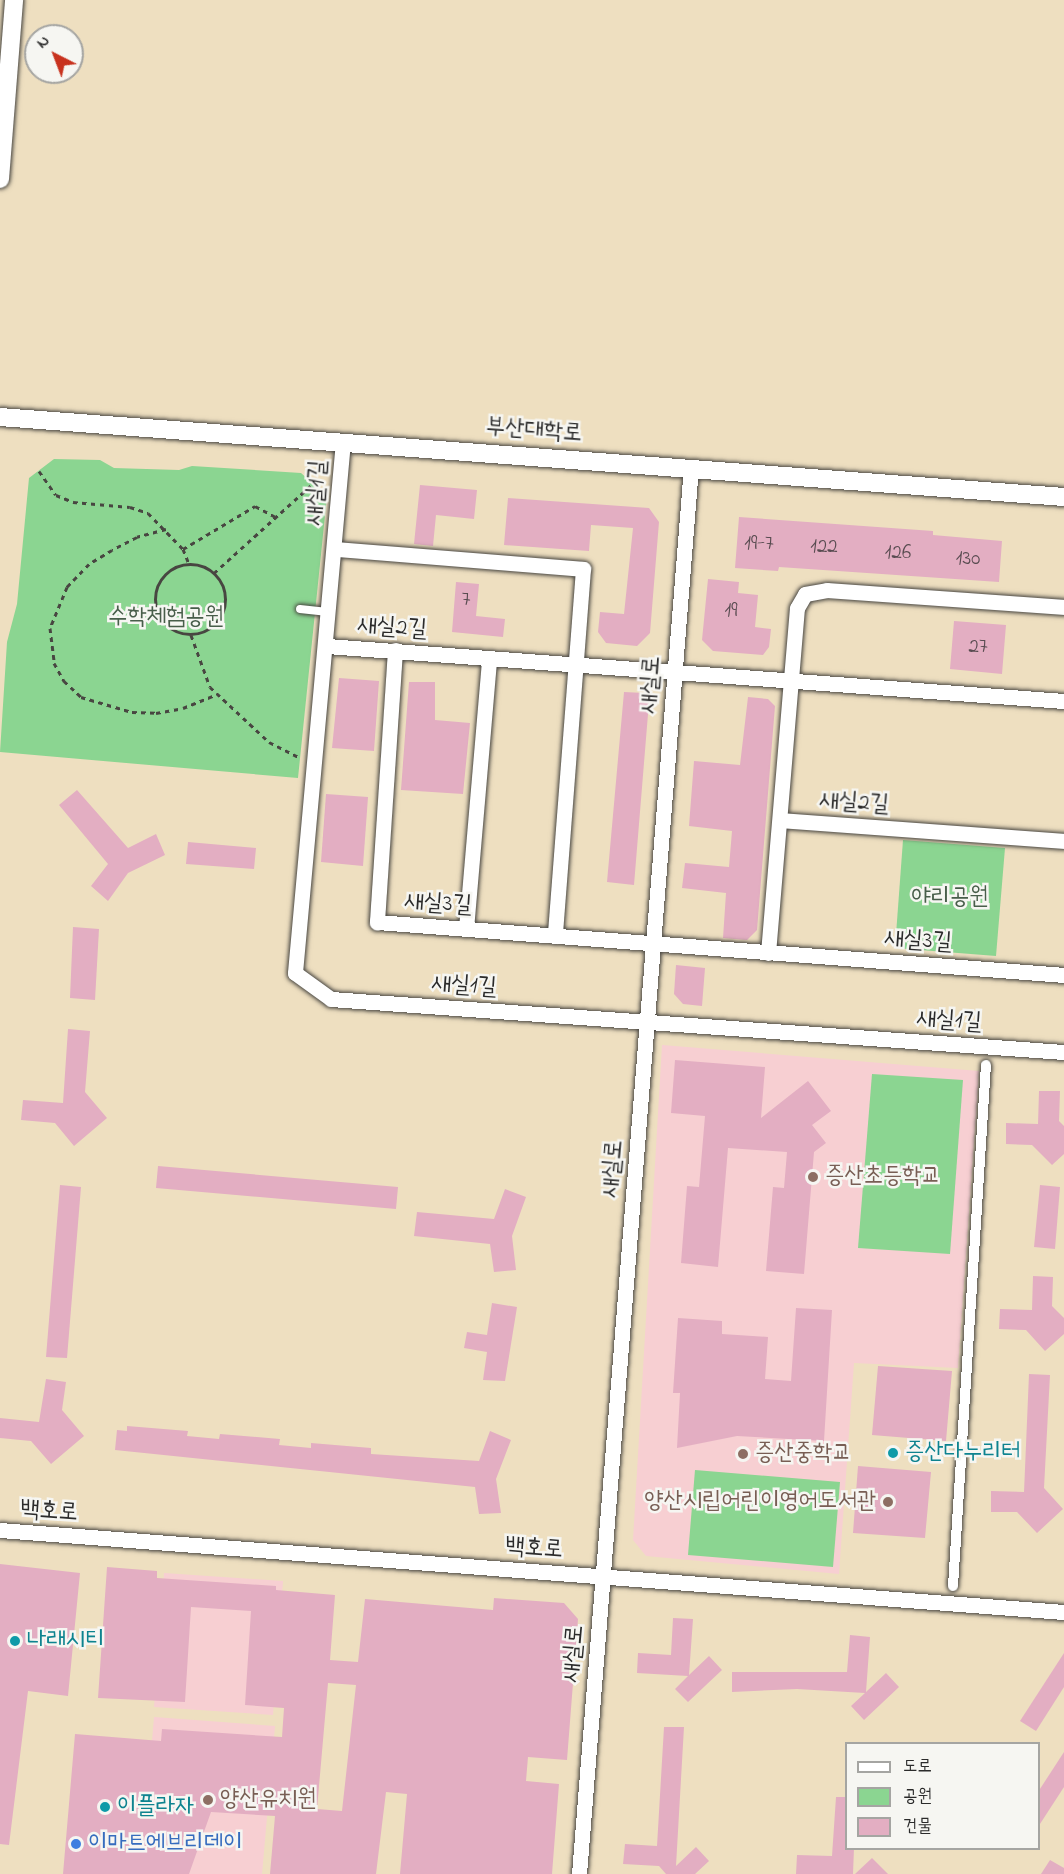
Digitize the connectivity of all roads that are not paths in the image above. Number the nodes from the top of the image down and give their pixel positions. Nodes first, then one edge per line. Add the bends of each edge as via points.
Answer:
1 (14, 0) edge
2 (0, 179) edge
3 (0, 417) edge
4 (343, 441) junction
5 (691, 468) junction
6 (1064, 497) edge
7 (336, 549) junction
8 (1064, 607) edge
9 (300, 609) dead end
10 (330, 612) junction
11 (327, 646) junction
12 (395, 650) junction
13 (489, 658) junction
14 (577, 664) junction
15 (674, 673) junction
16 (790, 681) junction
17 (1064, 701) edge
18 (780, 820) junction
19 (1064, 841) edge
20 (466, 929) junction
21 (555, 936) junction
22 (654, 944) junction
23 (768, 952) junction
24 (1064, 975) edge
25 (647, 1022) junction
26 (1064, 1052) edge
27 (986, 1065) dead end
28 (0, 1530) edge
29 (603, 1577) junction
30 (953, 1586) dead end
31 (1064, 1612) edge
32 (579, 1874) edge

1 - 2 street
3 - 4 street, 부산대학로
4 - 5 street, 부산대학로
4 - 7 street, 새실1길
5 - 6 street, 부산대학로
5 - 15 street, 새실로
7 - 10 street, 새실1길
7 - 14 street, 새실1길 via 583,569
8 - 16 street via 827,590 805,594 797,608
9 - 10 lane
10 - 11 street, 새실1길
11 - 12 street, 새실2길
11 - 25 street, 새실1길 via 295,974 331,999
12 - 13 street, 새실2길
12 - 20 street, 새실3길 via 377,922
13 - 14 street, 새실2길
13 - 20 street
14 - 15 street, 새실2길
14 - 21 street
15 - 16 street, 새실2길
15 - 22 street, 새실로
16 - 17 street, 새실2길
16 - 18 street
18 - 19 street, 새실2길
18 - 23 street
20 - 21 street, 새실3길
21 - 22 street, 새실3길
22 - 23 street, 새실3길
22 - 25 street, 새실로
23 - 24 street, 새실3길
25 - 26 street, 새실1길
25 - 29 street, 새실로
27 - 30 street
28 - 29 street, 백호로
29 - 31 street, 백호로
29 - 32 street, 새실로

